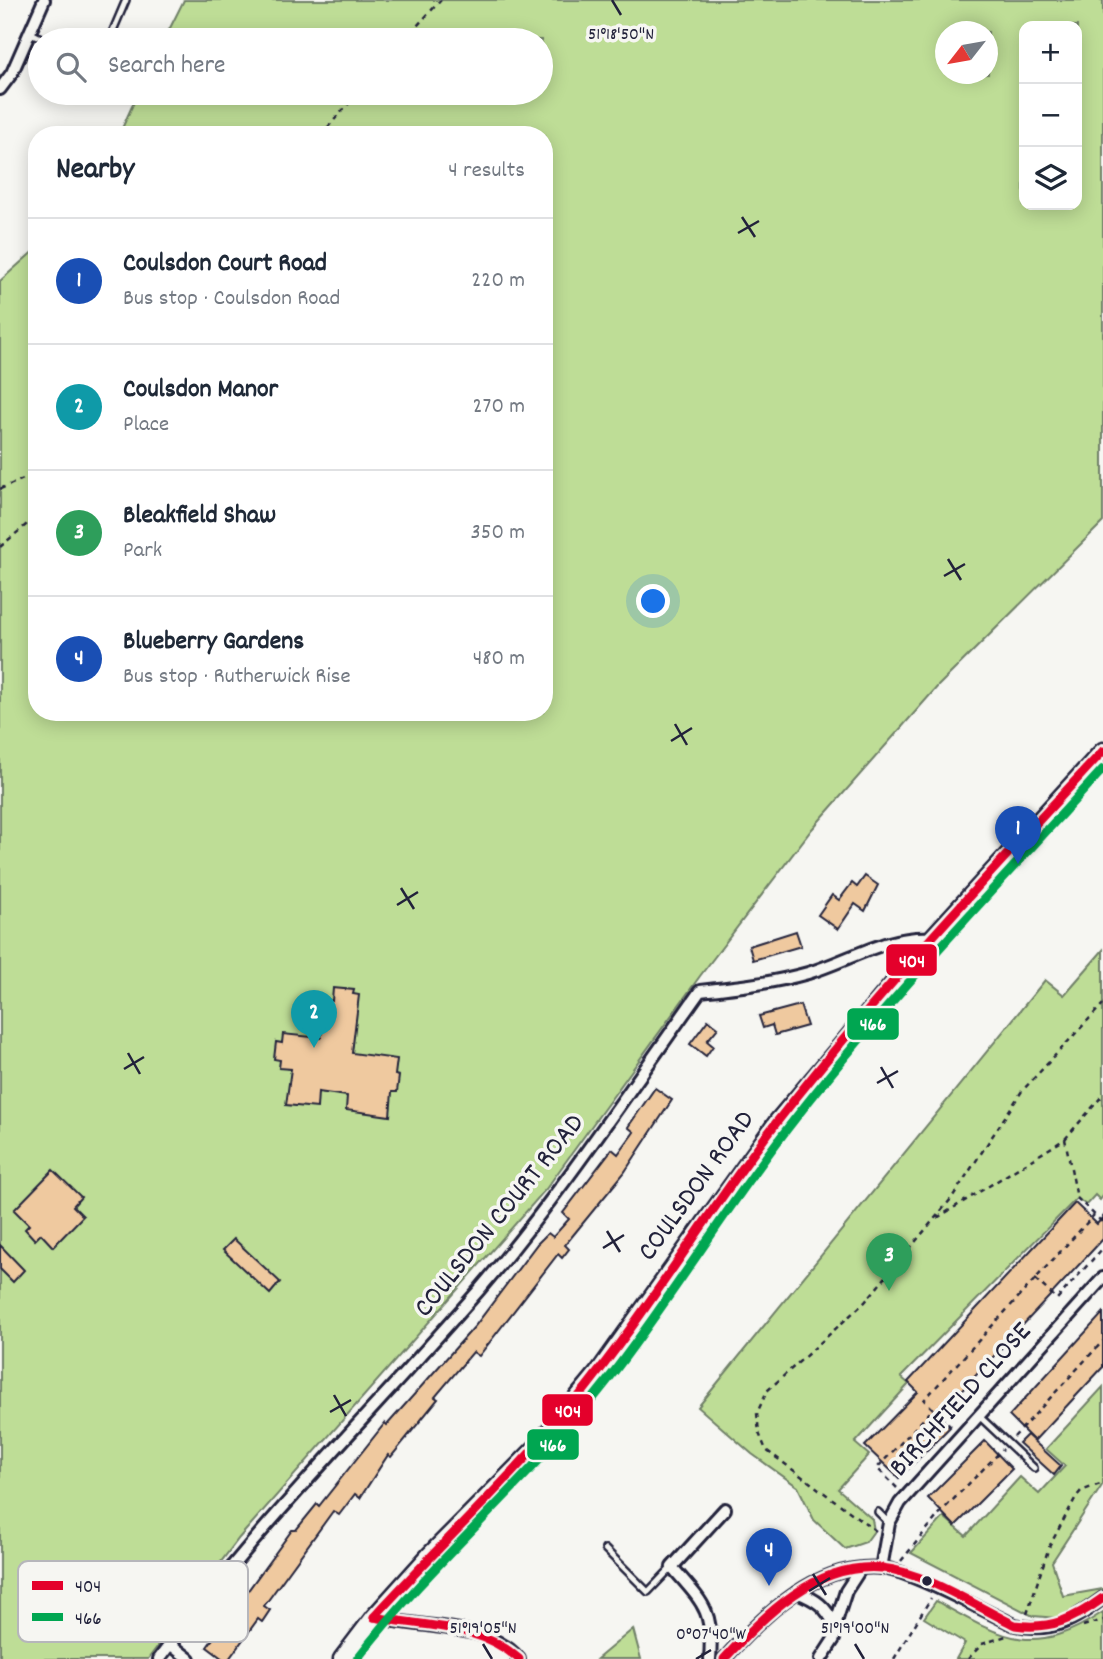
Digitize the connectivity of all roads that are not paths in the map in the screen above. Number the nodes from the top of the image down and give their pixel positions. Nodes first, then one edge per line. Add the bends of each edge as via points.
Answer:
1 (44, 0) edge
2 (126, 0) edge
3 (34, 28) edge
4 (114, 28) edge
5 (28, 41) edge
6 (0, 89) edge
7 (1103, 751) edge
8 (932, 937) junction
9 (1103, 1278) edge
10 (979, 1416) junction
11 (1034, 1468) dead end
12 (725, 1509) dead end
13 (878, 1512) dead end
14 (889, 1523) junction
15 (605, 1549) dead end
16 (236, 1561) edge
17 (672, 1567) junction
18 (887, 1570) junction
19 (859, 1571) junction
20 (797, 1592) junction
21 (1103, 1598) edge
22 (374, 1617) junction
23 (835, 1625) junction
24 (170, 1644) joint
25 (159, 1659) edge
26 (189, 1659) edge
27 (342, 1659) edge
28 (519, 1659) edge
29 (710, 1659) edge
30 (724, 1659) edge
31 (821, 1659) edge

1 - 3 street
2 - 4 lane
5 - 6 street
7 - 8 main road, COULSDON ROAD
8 - 16 street, COULSDON COURT ROAD via 892,940 809,972 754,985 700,991 555,1195 479,1289
8 - 22 main road, COULSDON ROAD via 778,1121 598,1373 536,1448
9 - 10 street, BIRCHFIELD CLOSE
10 - 11 lane
10 - 14 street, BIRCHFIELD CLOSE via 900,1503
12 - 17 street
13 - 14 lane
14 - 18 street, BIRCHFIELD CLOSE
15 - 17 lane via 648,1592
17 - 29 street via 701,1600 710,1618
18 - 19 street
18 - 21 street via 1016,1625 1039,1630 1059,1625
19 - 20 street via 831,1575
19 - 23 street via 846,1591
20 - 23 street via 827,1608
20 - 30 street via 753,1627
22 - 27 main road, COULSDON ROAD
22 - 28 street via 478,1635
23 - 31 street via 834,1639
24 - 25 street, COULSDON COURT ROAD
24 - 26 street

